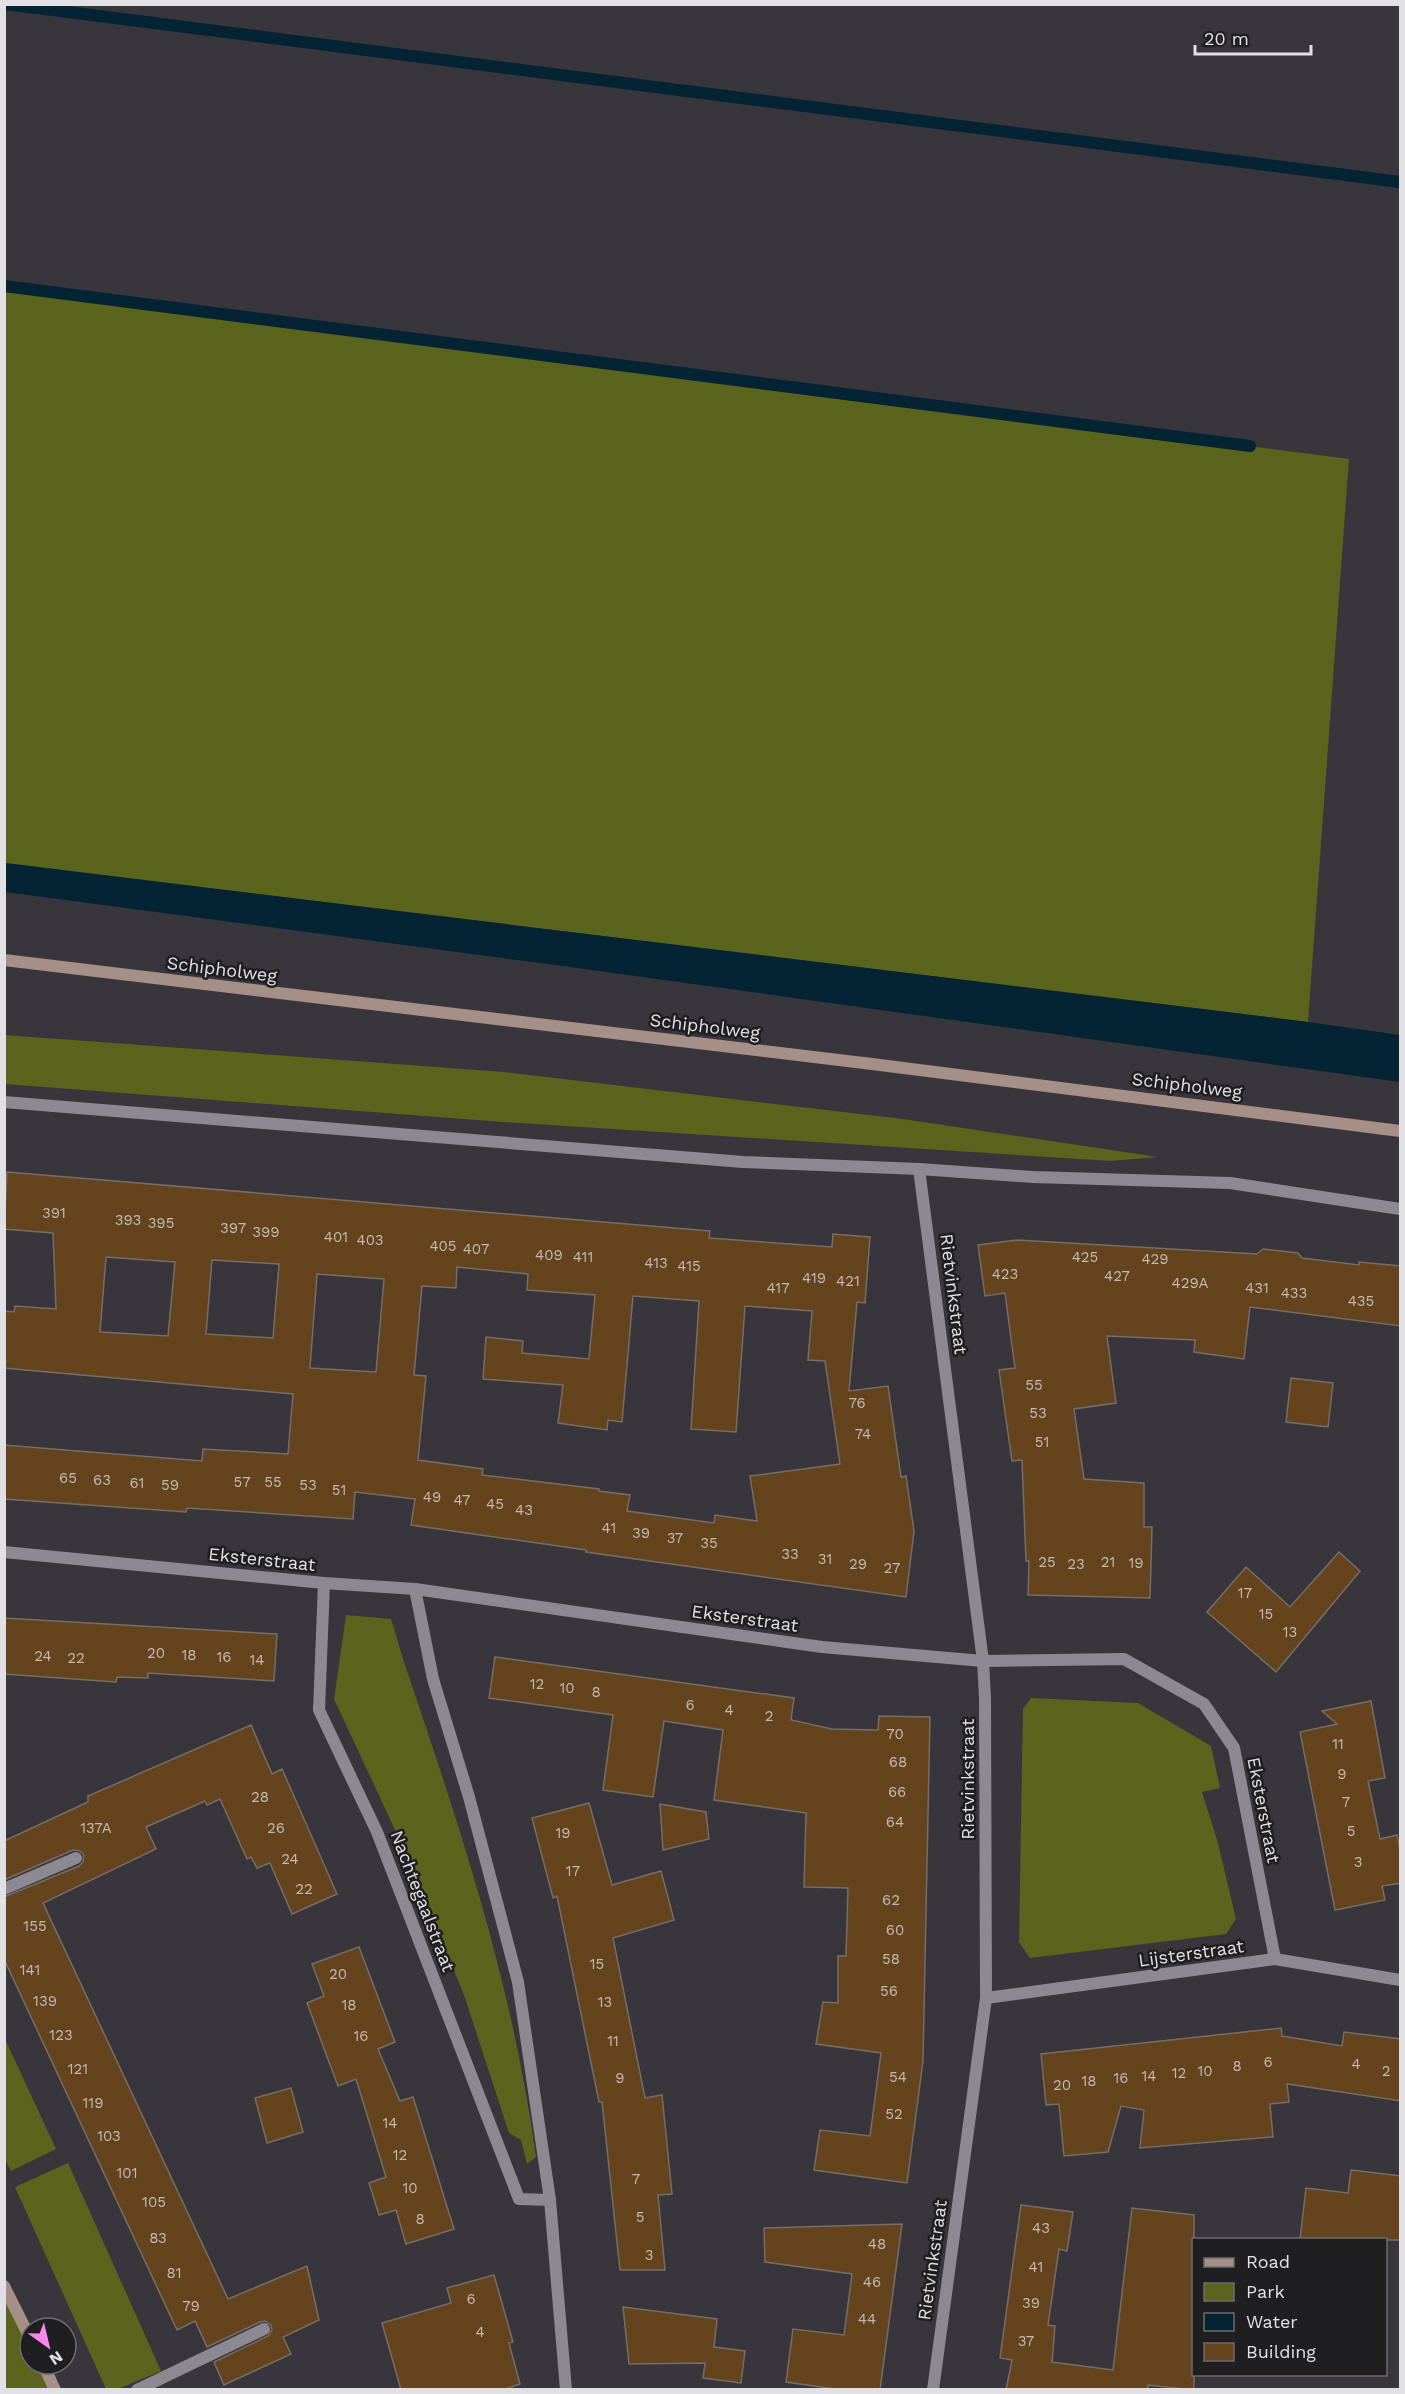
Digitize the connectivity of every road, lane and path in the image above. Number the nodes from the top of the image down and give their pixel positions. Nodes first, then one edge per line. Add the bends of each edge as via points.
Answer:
1 (4, 960) edge
2 (4, 1102) edge
3 (1401, 1131) edge
4 (919, 1169) junction
5 (1401, 1209) edge
6 (4, 1552) edge
7 (324, 1583) junction
8 (415, 1589) junction
9 (983, 1661) junction
10 (76, 1858) dead end
11 (4, 1889) edge
12 (1275, 1959) junction
13 (1401, 1980) edge
14 (986, 1998) junction
15 (550, 2200) junction
16 (4, 2286) edge
17 (19, 2316) edge
18 (264, 2329) dead end
19 (49, 2376) edge
20 (55, 2390) edge
21 (137, 2390) edge
22 (567, 2390) edge
23 (933, 2390) edge

1 - 3 main road, Schipholweg
2 - 4 street via 731,1161
4 - 5 street via 1230,1183
4 - 9 street, Rietvinkstraat
6 - 7 street, Eksterstraat
7 - 8 street, Eksterstraat
7 - 15 street, Nachtegaalstraat via 319,1710 377,1832 519,2199
8 - 9 street, Eksterstraat via 797,1644
8 - 15 street via 433,1679 518,1982
9 - 12 street, Eksterstraat via 1124,1659 1204,1704 1234,1748
9 - 14 street, Rietvinkstraat
10 - 11 street
12 - 13 street, Lijsterstraat
12 - 14 street, Lijsterstraat
14 - 23 street, Rietvinkstraat
15 - 22 street
16 - 17 main road
18 - 21 street
19 - 20 main road

